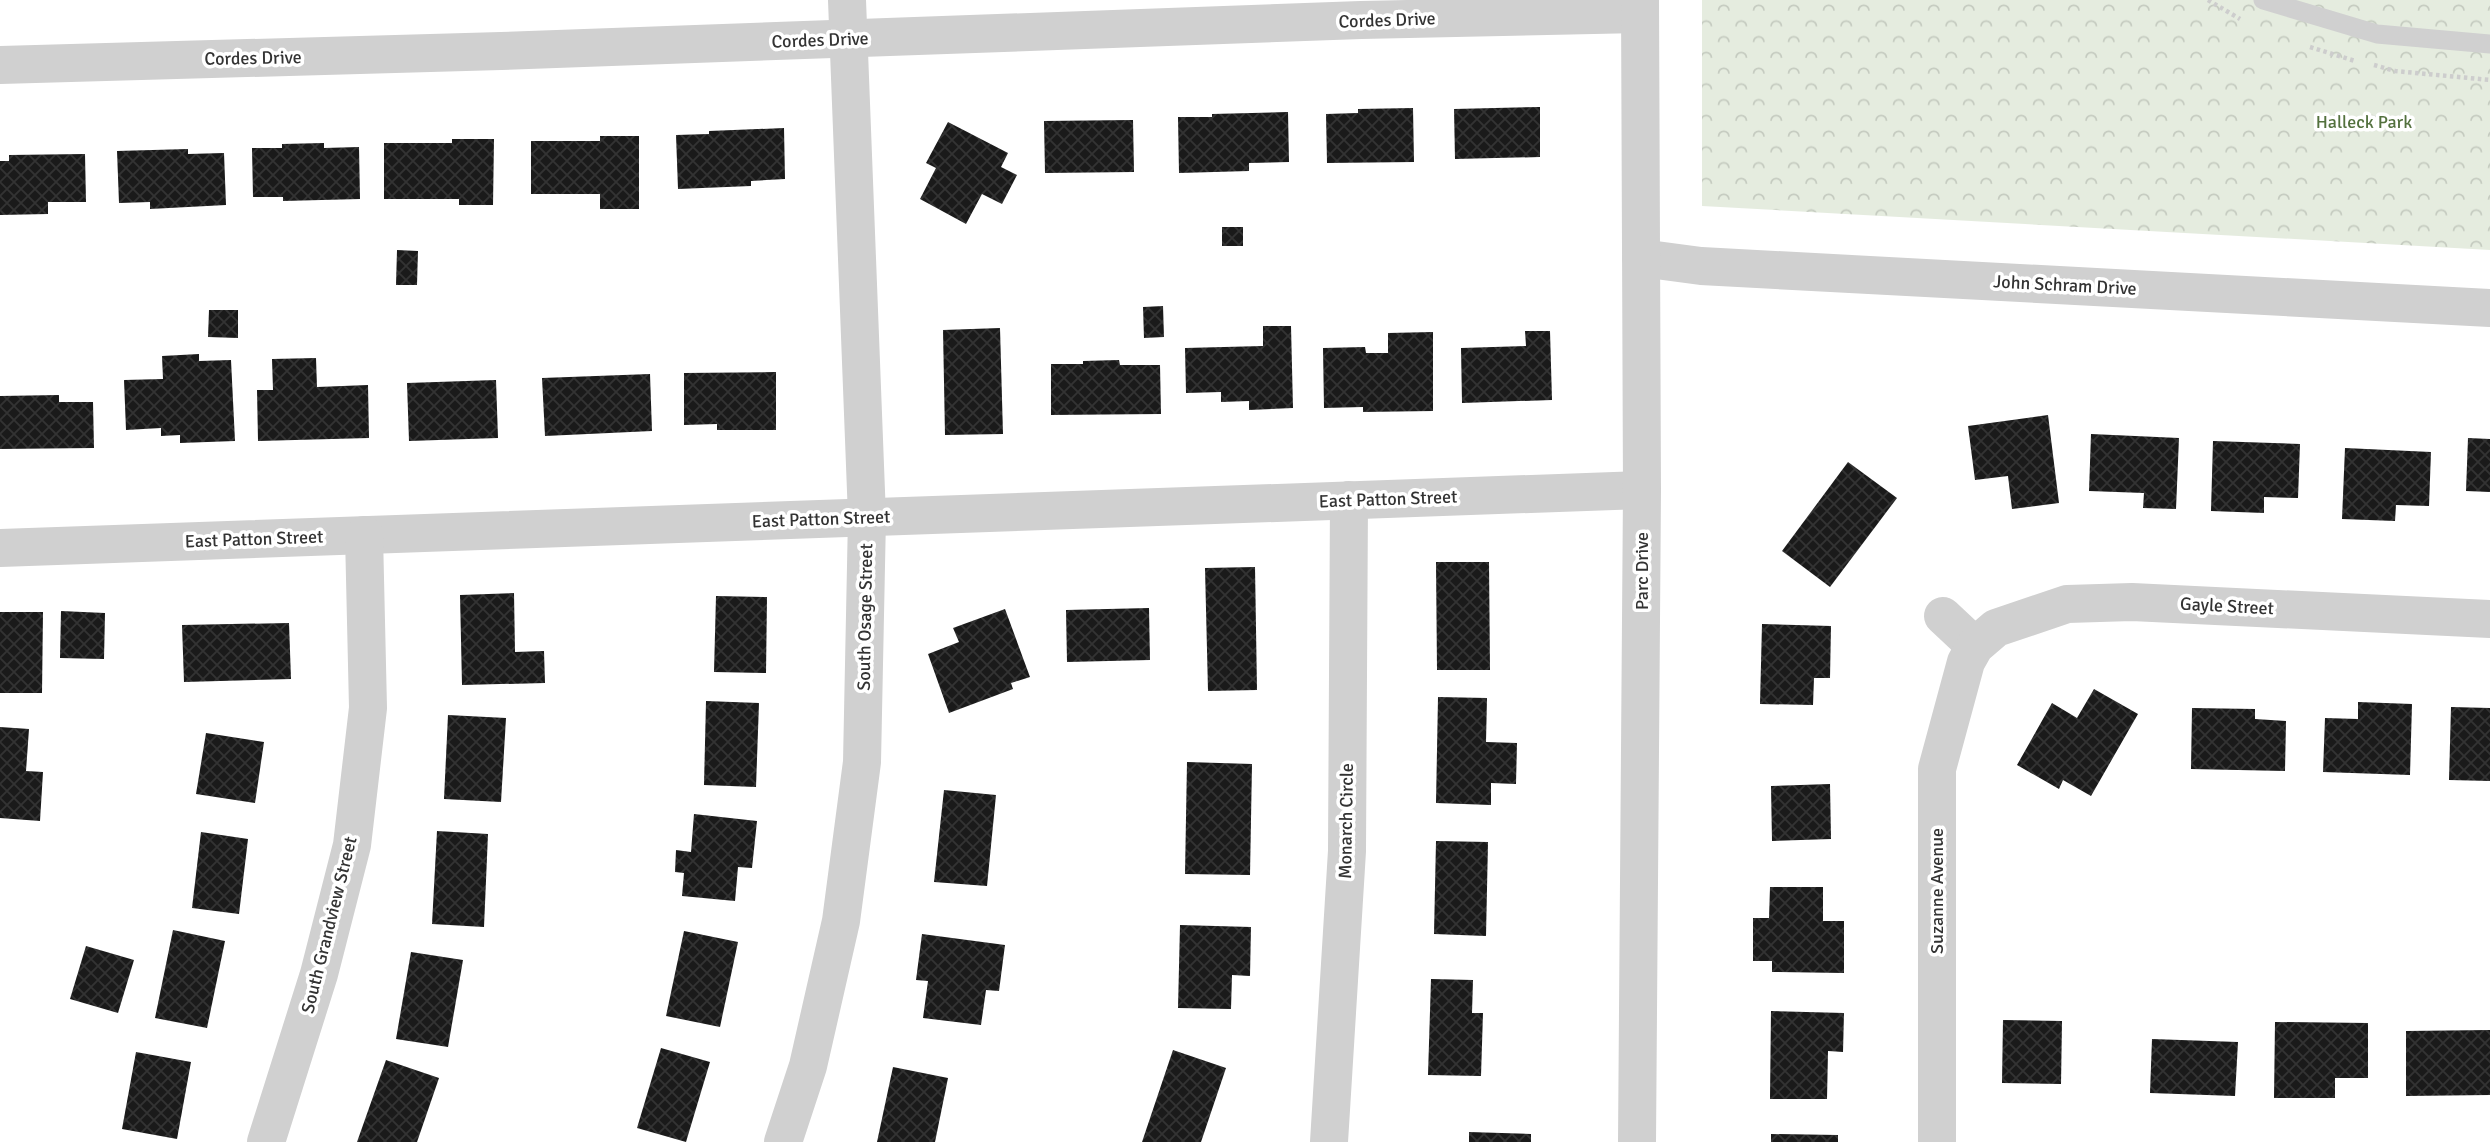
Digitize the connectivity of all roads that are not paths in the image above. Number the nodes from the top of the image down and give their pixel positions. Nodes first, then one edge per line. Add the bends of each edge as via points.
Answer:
1 (847, 0) edge
2 (2263, 0) edge
3 (1640, 7) edge
4 (849, 39) junction
5 (2490, 44) edge
6 (0, 65) edge
7 (1641, 258) junction
8 (2490, 308) edge
9 (1642, 490) junction
10 (1349, 500) junction
11 (867, 517) junction
12 (364, 535) junction
13 (0, 548) edge
14 (1943, 616) dead end
15 (2490, 619) edge
16 (1975, 646) junction
17 (266, 1142) edge
18 (783, 1142) edge
19 (1329, 1142) edge
20 (1637, 1142) edge
21 (1937, 1142) edge

1 - 4 street, South Osage Street
2 - 5 lane via 2377,34
3 - 4 street, Cordes Drive
3 - 7 street, Parc Drive
4 - 6 street, Cordes Drive
4 - 11 street, South Osage Street
7 - 8 street, John Schram Drive via 1701,266
7 - 9 street, Parc Drive
9 - 10 street, East Patton Street
9 - 20 street, Parc Drive
10 - 11 street, East Patton Street
10 - 19 street, Monarch Circle via 1347,851
11 - 12 street, East Patton Street
11 - 18 street, South Osage Street via 862,762 841,921 808,1066
12 - 13 street, East Patton Street
12 - 17 street, South Grandview Street via 368,708 352,845 319,974
14 - 16 street
15 - 16 street, Gayle Street via 2132,601 2067,604 1996,628
16 - 21 street, Suzanne Avenue via 1966,662 1937,769

